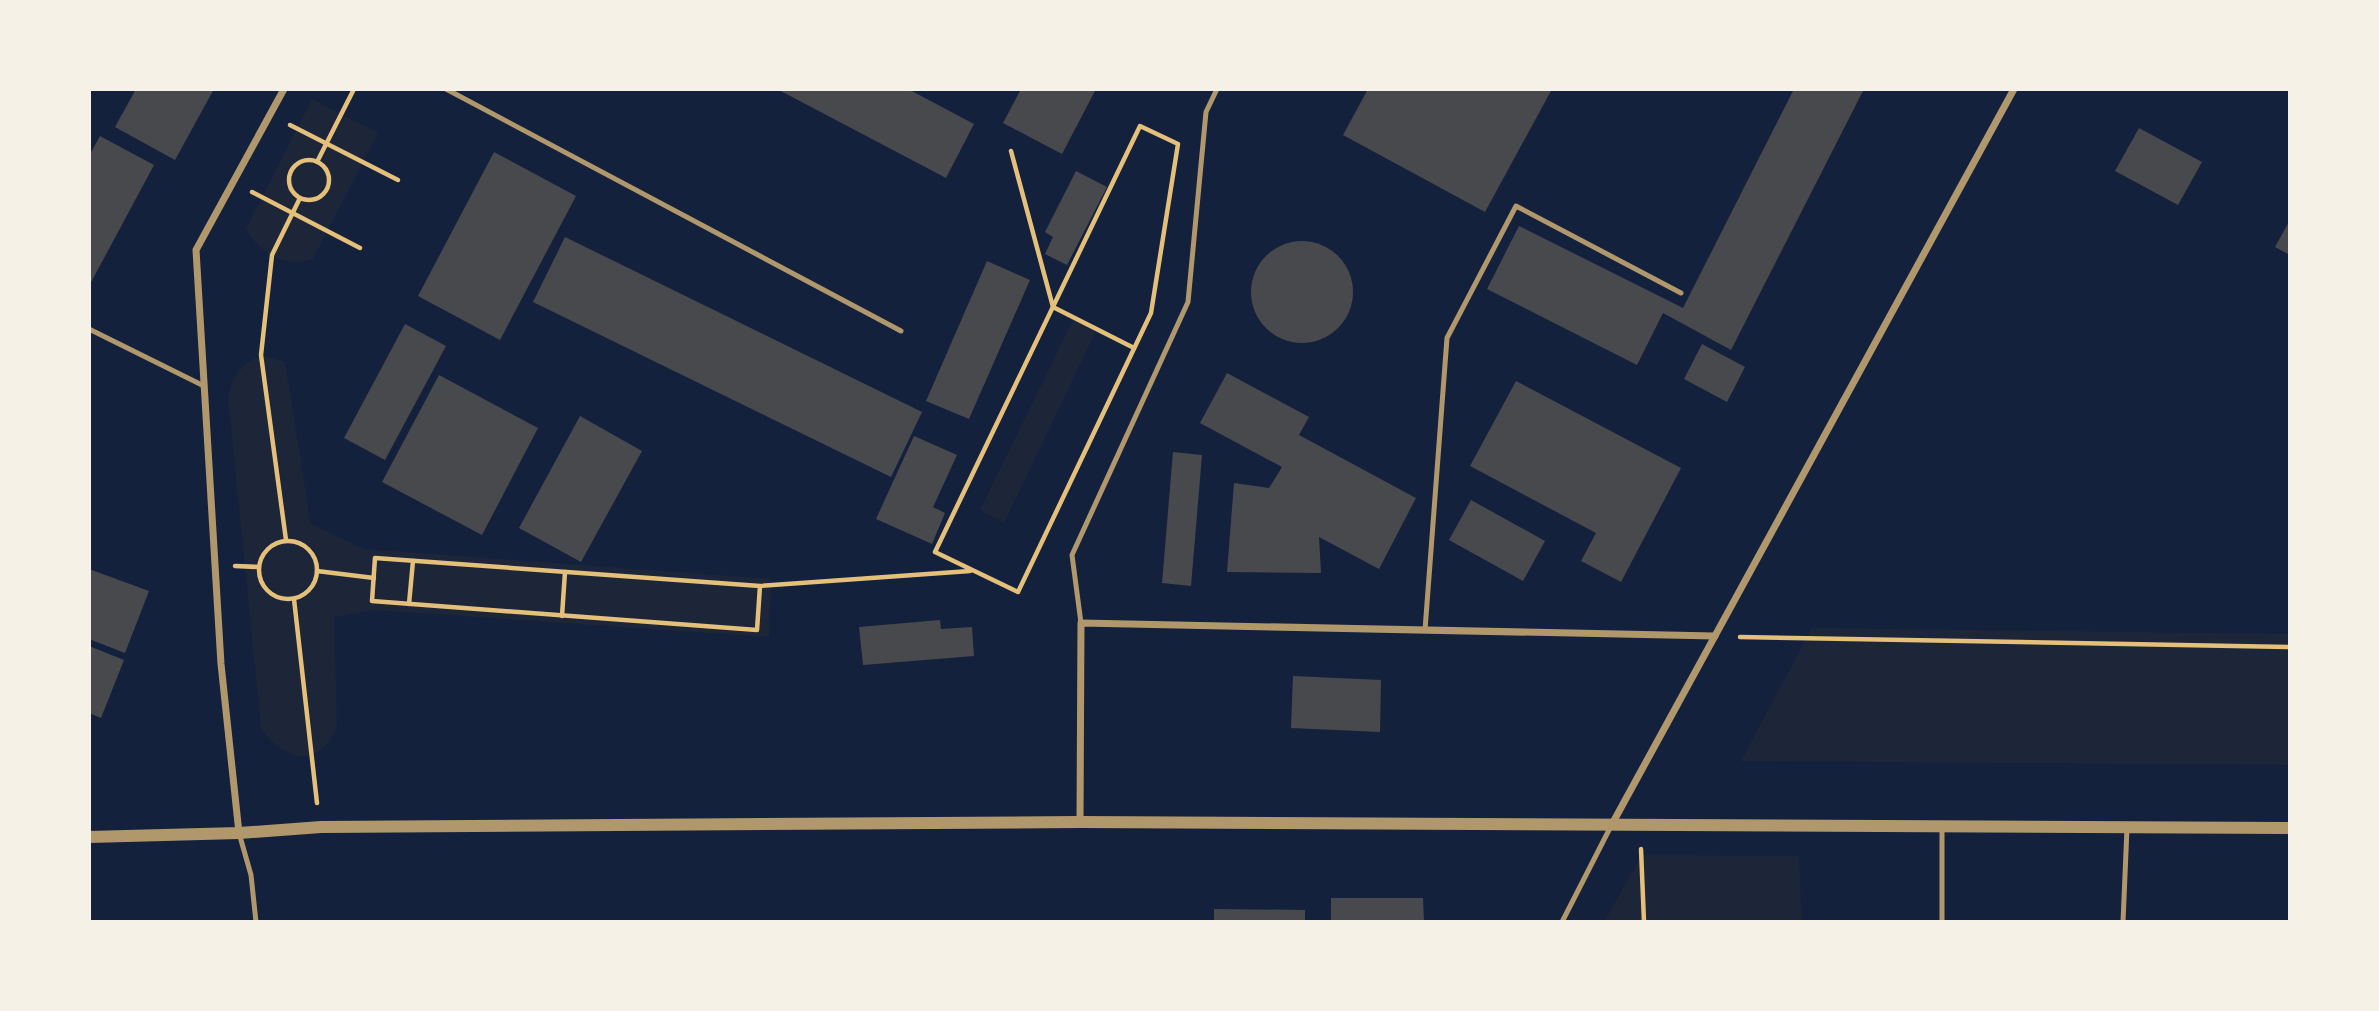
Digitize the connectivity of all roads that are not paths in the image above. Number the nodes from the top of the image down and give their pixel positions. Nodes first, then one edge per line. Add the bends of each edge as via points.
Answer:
1 (284, 89) edge
2 (446, 89) edge
3 (1217, 89) edge
4 (2014, 89) edge
5 (1681, 293) dead end
6 (89, 329) edge
7 (901, 331) dead end
8 (204, 386) junction
9 (1081, 623) junction
10 (1425, 630) junction
11 (1715, 636) junction
12 (1080, 822) junction
13 (1611, 826) junction
14 (1942, 827) junction
15 (2127, 828) junction
16 (2290, 828) edge
17 (239, 833) junction
18 (89, 837) edge
19 (256, 922) edge
20 (1562, 922) edge
21 (1942, 922) edge
22 (2123, 922) edge

1 - 8 street via 196,250
2 - 7 lane
3 - 9 lane via 1206,112 1188,302 1072,555
4 - 11 street
5 - 10 lane via 1516,206 1447,338
6 - 8 lane
8 - 17 street via 222,664
9 - 10 street
9 - 12 street
10 - 11 street
11 - 13 street
12 - 13 street
12 - 17 street via 321,828
13 - 14 street
13 - 20 lane
14 - 15 street
14 - 21 lane
15 - 16 street
15 - 22 lane
17 - 18 street
17 - 19 lane via 251,875

